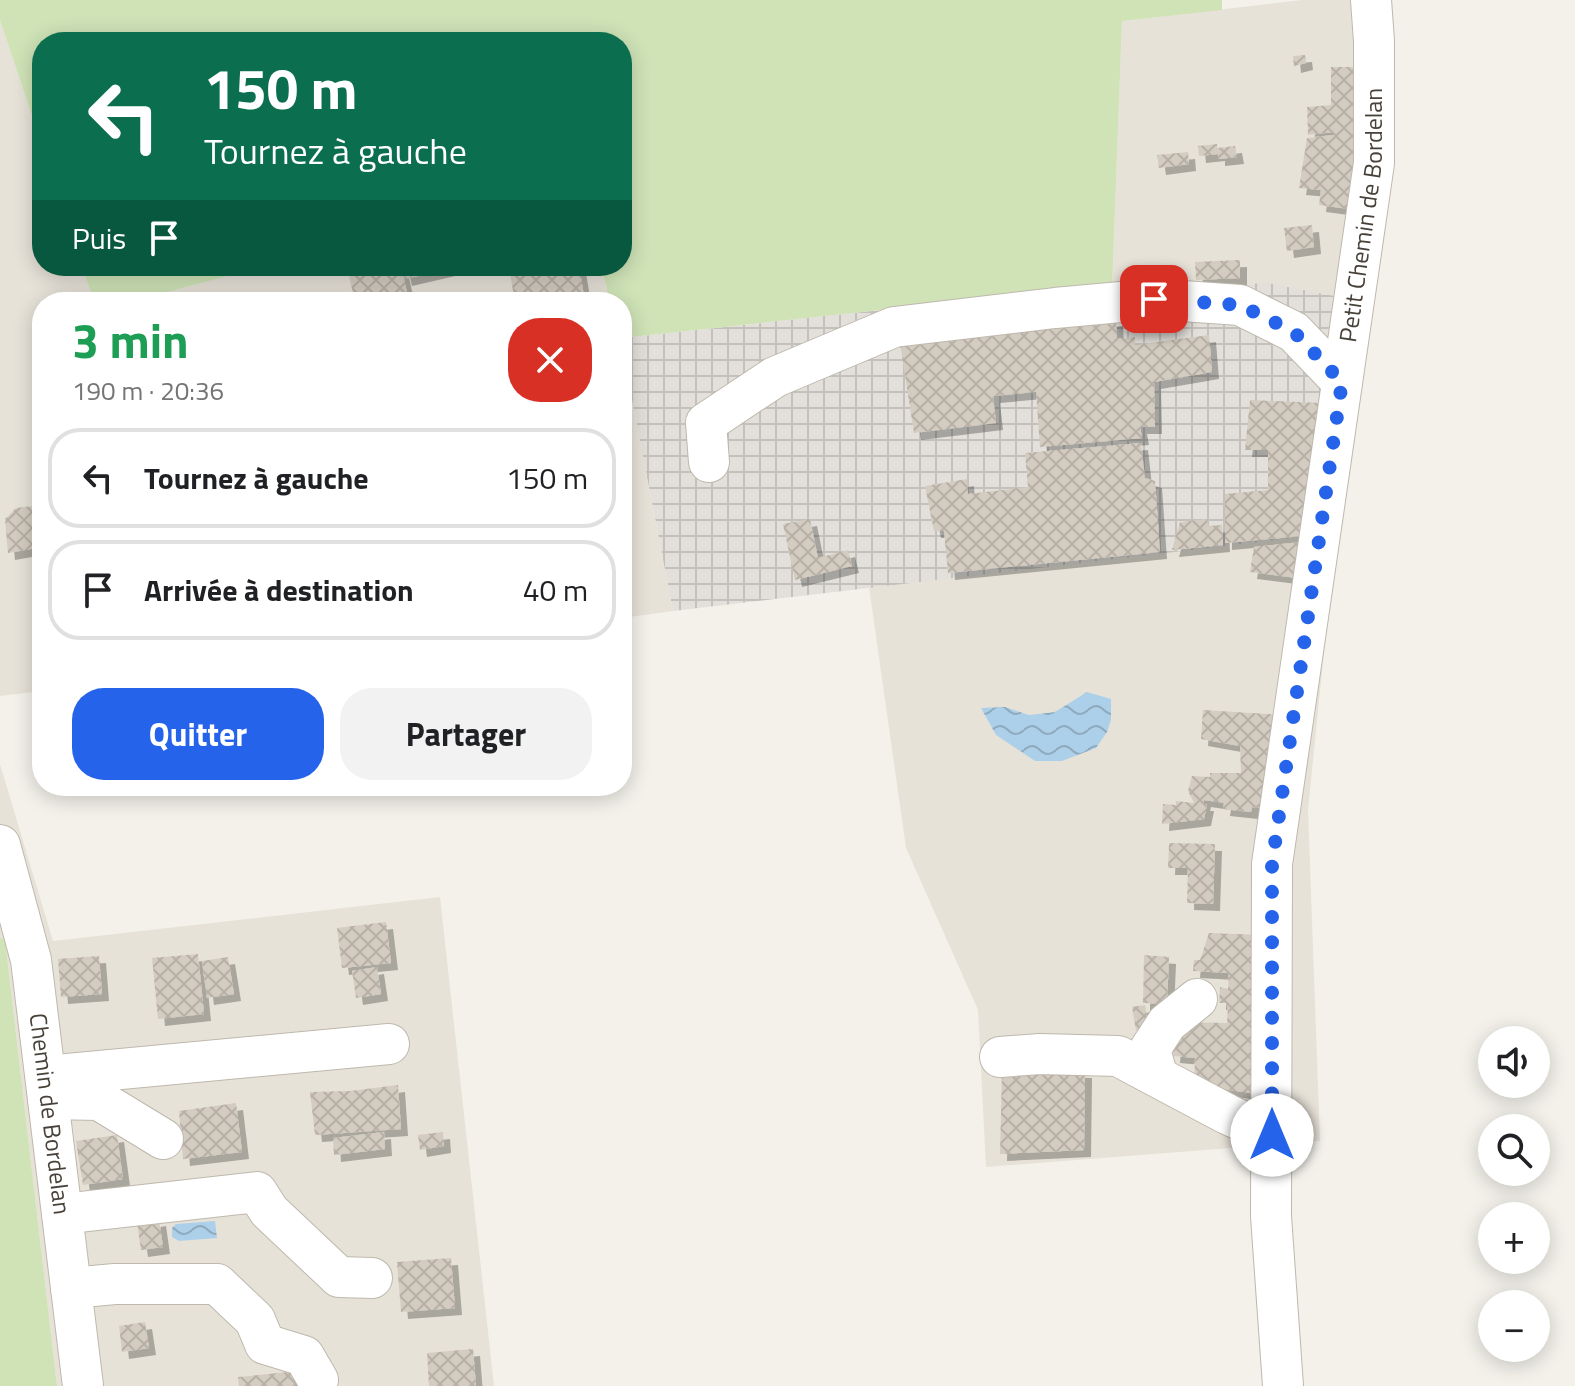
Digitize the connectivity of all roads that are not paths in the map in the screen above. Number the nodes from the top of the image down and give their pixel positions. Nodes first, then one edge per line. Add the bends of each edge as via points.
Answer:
1 (1371, 0) edge
2 (1342, 382) junction
3 (709, 462) dead end
4 (0, 845) edge
5 (1197, 999) dead end
6 (389, 1044) dead end
7 (1000, 1057) dead end
8 (1157, 1075) junction
9 (47, 1088) junction
10 (1272, 1135) junction
11 (163, 1139) dead end
12 (62, 1214) junction
13 (372, 1278) dead end
14 (71, 1288) junction
15 (318, 1380) dead end
16 (83, 1386) edge
17 (1283, 1386) edge

1 - 2 street, Petit Chemin de Bordelan via 1374,163
2 - 3 street via 1294,332 1240,305 1154,299 894,327 775,377 706,423
2 - 10 street, Petit Chemin de Bordelan via 1272,864
4 - 9 street, Chemin de Bordelan via 31,960
5 - 8 street via 1167,1023 1150,1049
6 - 9 street
7 - 8 street via 1118,1056
8 - 10 street
9 - 11 street via 99,1100
9 - 12 street, Chemin de Bordelan
10 - 17 street, Petit Chemin de Bordelan via 1271,1216
12 - 13 street via 257,1192 269,1211 339,1277
12 - 14 street, Chemin de Bordelan
14 - 15 street via 217,1284 255,1320 265,1344 304,1356
14 - 16 street, Chemin de Bordelan

